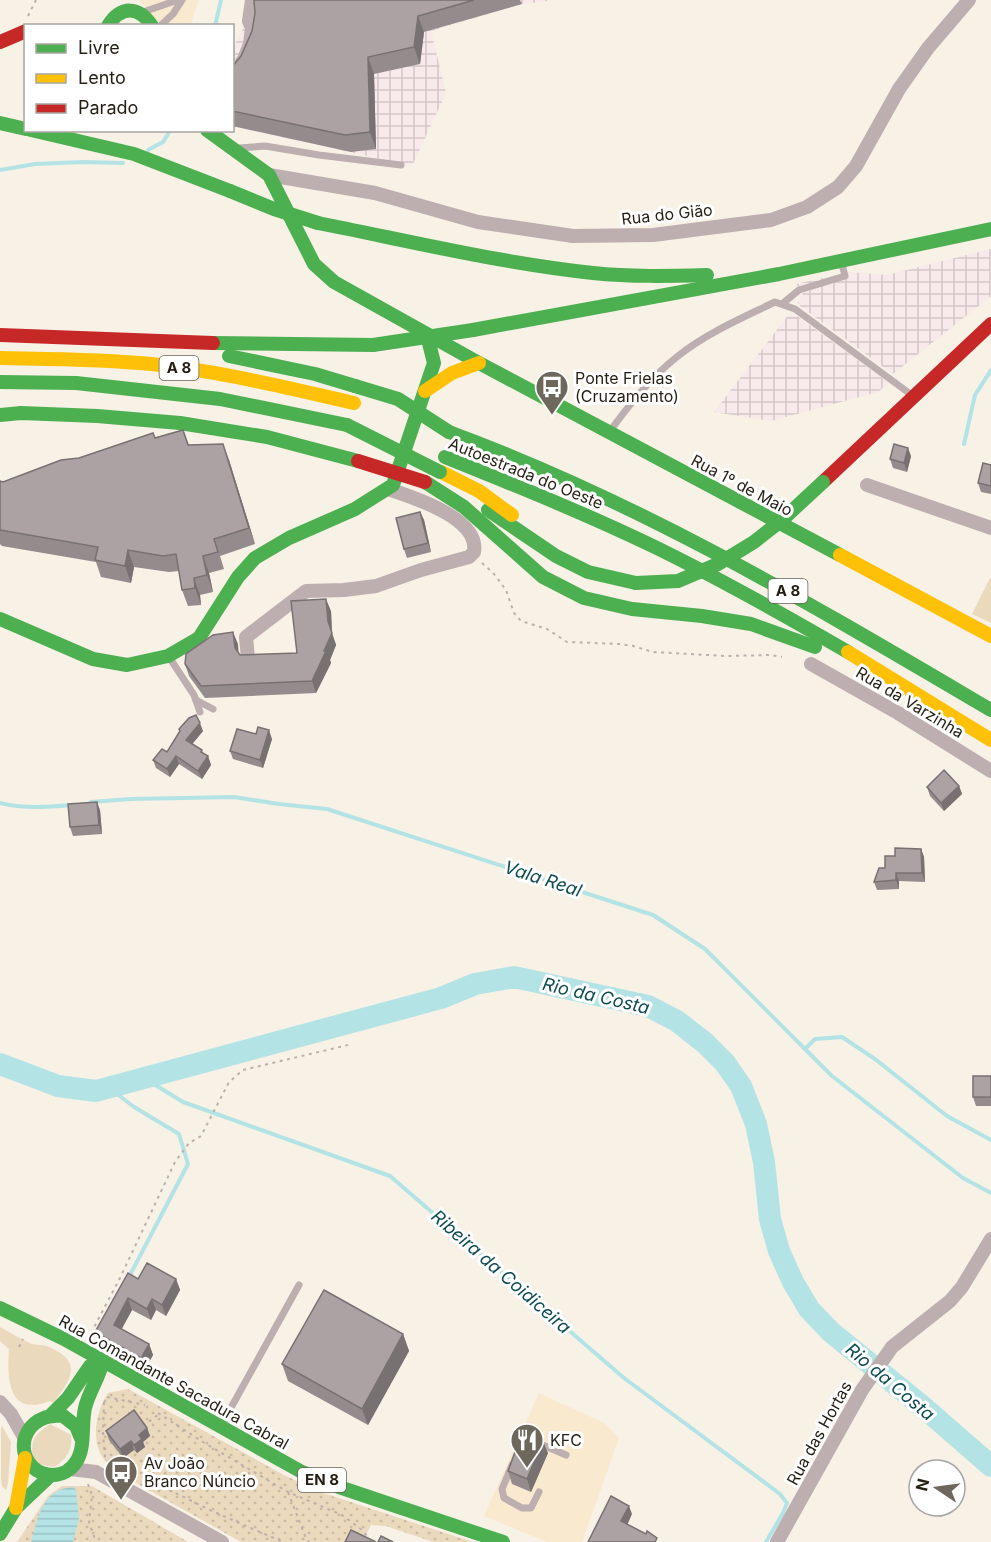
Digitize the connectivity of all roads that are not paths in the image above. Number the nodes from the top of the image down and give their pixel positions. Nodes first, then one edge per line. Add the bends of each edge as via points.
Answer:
1 (110, 0) edge
2 (180, 0) edge
3 (252, 0) edge
4 (969, 0) edge
5 (134, 7) edge
6 (110, 21) edge
7 (150, 24) edge
8 (162, 24) edge
9 (24, 32) edge
10 (0, 42) edge
11 (234, 75) edge
12 (0, 123) edge
13 (24, 129) edge
14 (41, 132) edge
15 (210, 132) edge
16 (235, 148) junction
17 (401, 165) dead end
18 (269, 174) junction
19 (991, 229) edge
20 (841, 261) junction
21 (779, 274) junction
22 (782, 304) junction
23 (991, 324) edge
24 (0, 335) edge
25 (427, 335) junction
26 (110, 339) junction
27 (455, 350) junction
28 (0, 358) edge
29 (434, 363) junction
30 (479, 363) junction
31 (452, 373) junction
32 (0, 382) edge
33 (425, 391) junction
34 (913, 396) junction
35 (359, 405) dead end
36 (0, 415) edge
37 (396, 416) dead end
38 (347, 426) junction
39 (449, 432) junction
40 (609, 433) junction
41 (425, 482) junction
42 (867, 485) dead end
43 (388, 489) junction
44 (991, 528) edge
45 (556, 556) junction
46 (0, 619) edge
47 (991, 636) edge
48 (168, 656) junction
49 (248, 659) edge
50 (863, 660) junction
51 (811, 664) dead end
52 (196, 700) junction
53 (213, 709) dead end
54 (991, 710) edge
55 (200, 711) dead end
56 (991, 740) edge
57 (991, 771) edge
58 (991, 1239) edge
59 (299, 1285) dead end
60 (0, 1308) edge
61 (64, 1339) junction
62 (103, 1360) junction
63 (154, 1389) junction
64 (90, 1390) junction
65 (0, 1401) edge
66 (11, 1414) junction
67 (46, 1416) junction
68 (220, 1427) junction
69 (24, 1437) junction
70 (532, 1440) edge
71 (81, 1443) junction
72 (566, 1455) dead end
73 (25, 1458) junction
74 (515, 1458) edge
75 (70, 1469) junction
76 (51, 1475) junction
77 (94, 1475) junction
78 (539, 1492) dead end
79 (16, 1508) junction
80 (0, 1534) edge
81 (222, 1542) edge
82 (503, 1542) edge
83 (777, 1542) edge

1 - 6 main road
2 - 5 lane
2 - 8 lane
3 - 11 street via 250,44
4 - 18 street, Rua do Gião via 899,89 856,166 838,187 807,207 771,220 653,235 573,236 478,222 375,193
5 - 6 main road via 119,12
5 - 7 main road
9 - 10 main road
12 - 13 main road
14 - 21 main road, bridge via 134,153 318,223 540,266 654,276
15 - 16 main road
16 - 17 lane via 265,146
16 - 18 main road
18 - 25 main road, Rua 1º de Maio via 314,264 334,282
19 - 20 main road
20 - 21 main road
20 - 22 lane via 845,276 799,290
21 - 26 main road, bridge via 373,345
22 - 34 lane via 795,309
22 - 40 lane via 775,302 753,312 678,356 638,394
23 - 34 main road
24 - 26 main road
25 - 27 main road, Rua 1º de Maio
25 - 29 main road
26 - 39 main road, bridge via 224,355 315,374 398,399
27 - 29 main road
27 - 30 main road, Rua 1º de Maio
27 - 31 main road
28 - 35 main road, A 8 via 152,364 224,375
29 - 33 main road
30 - 31 main road
30 - 40 main road, Rua 1º de Maio
31 - 33 main road
32 - 38 main road, Autoestrada do Oeste / A 8 via 76,383 210,398
33 - 43 main road via 393,485
34 - 45 main road, bridge via 782,520 718,564 678,580 636,583 588,572
36 - 41 main road, bridge via 97,416 180,423 267,437
37 - 39 main road, Autoestrada do Oeste / A 8, bridge
38 - 45 main road, bridge via 495,499
38 - 50 main road, Autoestrada do Oeste / A 8, bridge via 445,457 558,502 750,596
39 - 54 main road, Autoestrada do Oeste / A 8 via 579,484 670,528
40 - 47 main road, Rua 1º de Maio
41 - 45 main road via 469,498
41 - 50 main road via 464,507 543,577 584,598 632,609 751,624
42 - 44 street
43 - 48 main road via 255,558 238,577 199,638
43 - 49 street via 458,521 470,534 476,546 474,552 469,557 376,586 306,591 246,637
46 - 48 main road via 93,659 127,665
48 - 52 lane
50 - 56 main road, Autoestrada do Oeste / A 8
51 - 57 street, Rua da Varzinha
52 - 53 lane
52 - 55 lane
58 - 83 street, Rua das Hortas via 950,1301 892,1347 862,1390
59 - 68 lane
60 - 61 main road, Rua Comandante Sacadura Cabral / EN 8
61 - 62 main road, Rua Comandante Sacadura Cabral / EN 8
61 - 64 main road via 82,1357
62 - 63 main road, Rua Comandante Sacadura Cabral / EN 8
62 - 64 main road via 90,1366
63 - 64 main road via 124,1379
63 - 68 main road, Rua Comandante Sacadura Cabral / EN 8
64 - 67 main road
64 - 71 main road
65 - 66 street
66 - 67 street
66 - 69 street
67 - 69 main road
67 - 71 main road via 62,1415 70,1420
68 - 82 main road, Rua Comandante Sacadura Cabral / EN 8 via 302,1472
69 - 73 main road
70 - 72 lane
71 - 75 main road via 79,1456
71 - 77 street
73 - 76 main road via 36,1471
73 - 79 main road
74 - 78 lane via 502,1489 504,1498 522,1508 531,1508
75 - 76 main road
75 - 77 street
76 - 79 main road
77 - 81 street
79 - 80 main road

